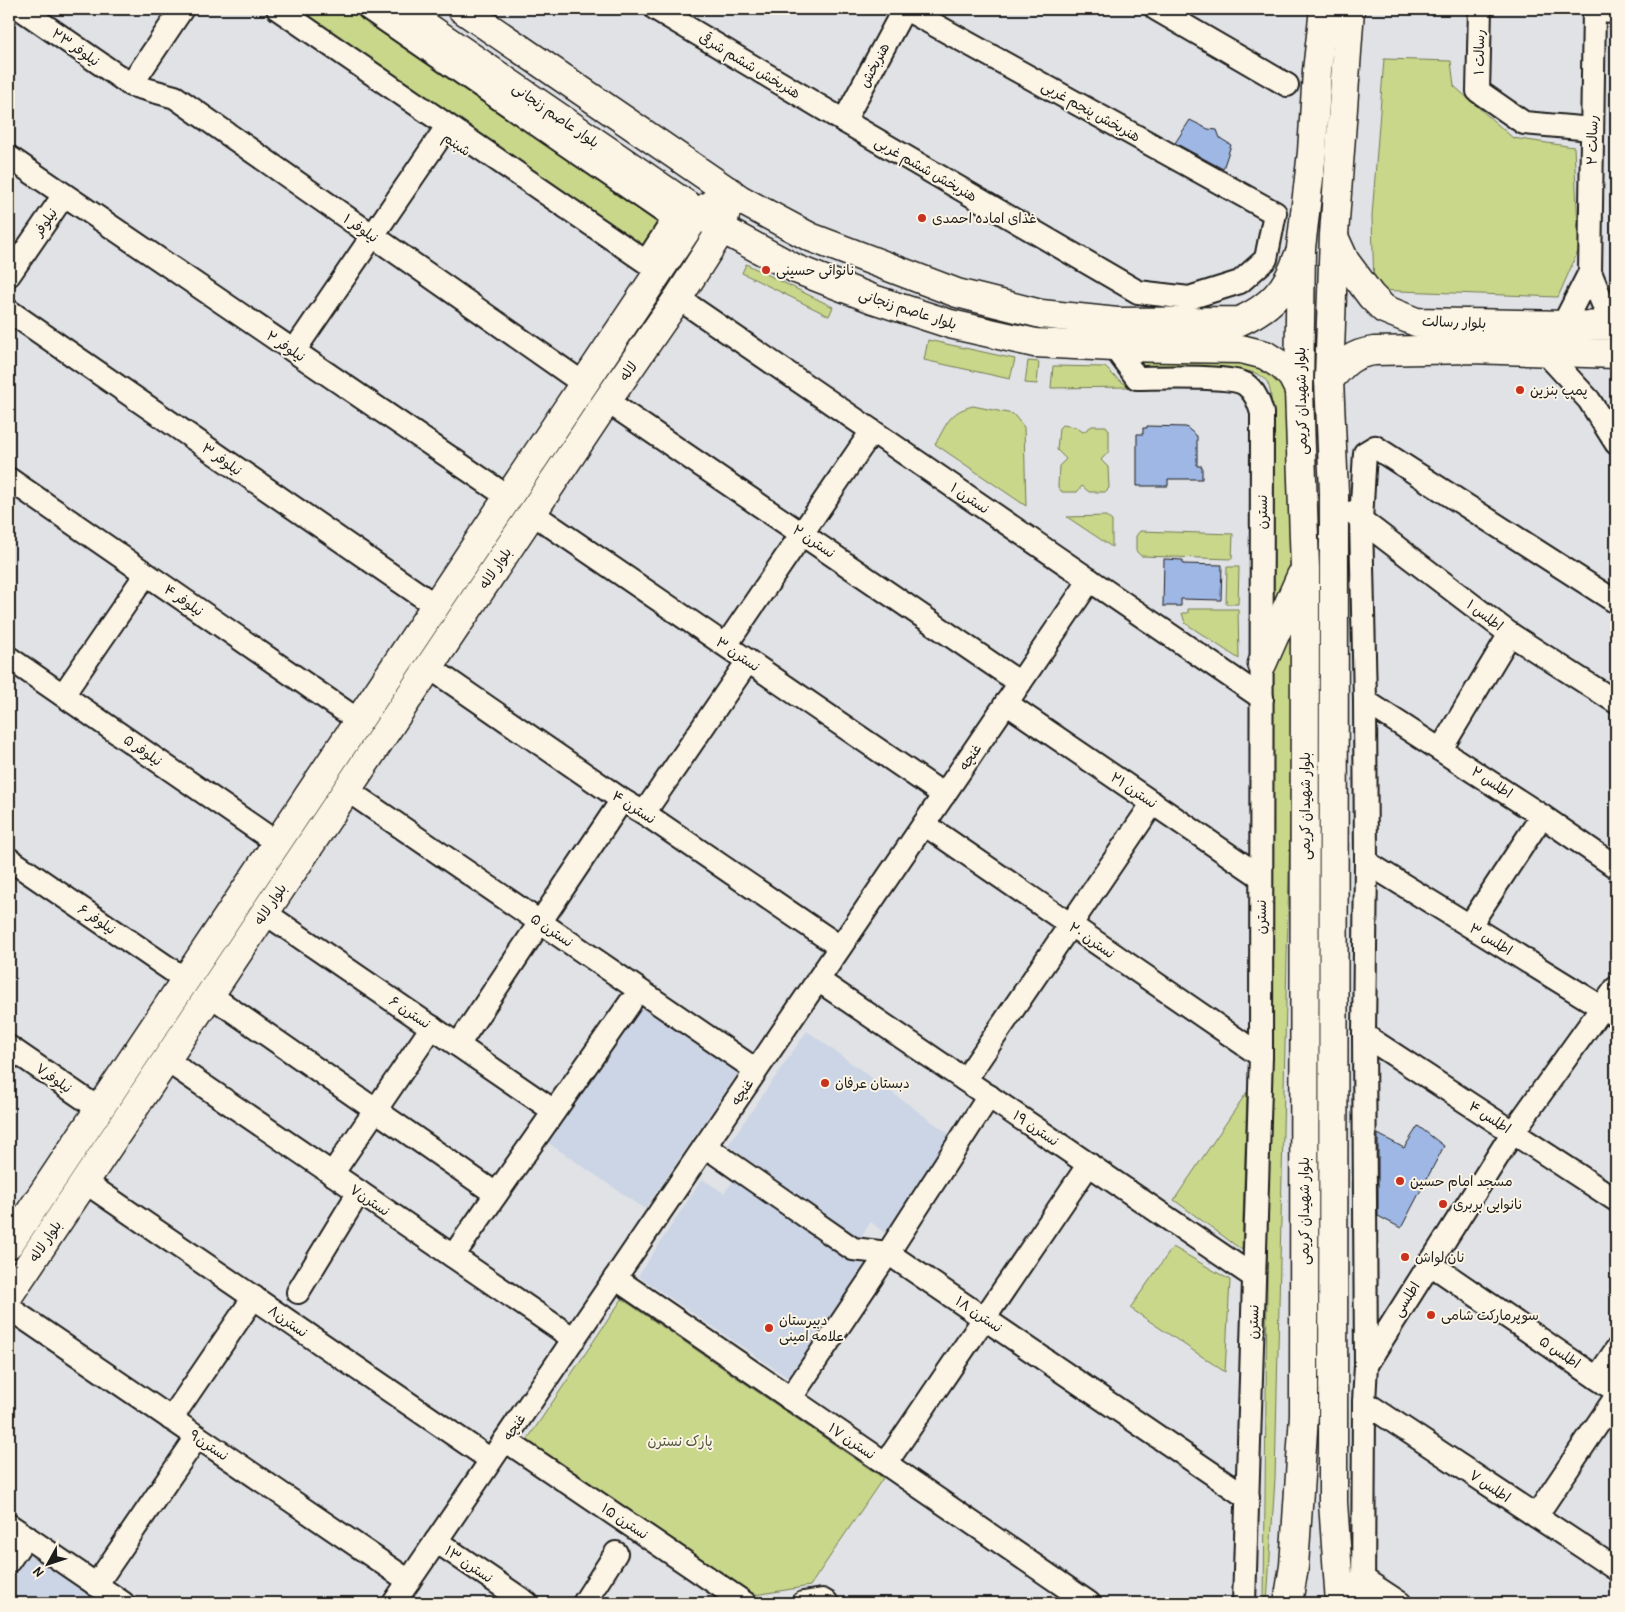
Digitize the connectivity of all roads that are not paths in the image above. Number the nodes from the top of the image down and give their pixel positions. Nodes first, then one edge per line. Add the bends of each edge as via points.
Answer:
1 (21, 9) edge
2 (182, 9) edge
3 (260, 9) edge
4 (278, 9) edge
5 (369, 9) edge
6 (401, 9) edge
7 (462, 9) edge
8 (656, 9) edge
9 (905, 9) edge
10 (1156, 9) edge
11 (1324, 9) edge
12 (1350, 9) edge
13 (1480, 9) edge
14 (1594, 10) edge
15 (1616, 12) edge
16 (131, 85) junction
17 (1287, 85) dead end
18 (844, 121) junction
19 (1592, 129) junction
20 (442, 134) junction
21 (9, 157) edge
22 (730, 192) junction
23 (64, 195) junction
24 (698, 213) junction
25 (722, 229) junction
26 (1334, 235) junction
27 (372, 236) junction
28 (1301, 248) junction
29 (1590, 272) junction
30 (9, 274) edge
31 (654, 280) junction
32 (1138, 292) joint
33 (678, 298) junction
34 (9, 311) edge
35 (1564, 325) junction
36 (1614, 326) edge
37 (1114, 347) junction
38 (1543, 350) junction
39 (294, 351) junction
40 (1616, 354) edge
41 (1329, 380) junction
42 (584, 384) junction
43 (1299, 390) junction
44 (607, 401) junction
45 (872, 431) junction
46 (1616, 443) edge
47 (9, 479) edge
48 (1334, 492) junction
49 (508, 497) junction
50 (532, 513) junction
51 (1360, 520) junction
52 (802, 533) junction
53 (1305, 568) junction
54 (146, 574) junction
55 (1090, 580) junction
56 (1616, 602) edge
57 (436, 606) junction
58 (1510, 634) junction
59 (726, 646) junction
60 (9, 658) edge
61 (748, 661) junction
62 (1262, 664) junction
63 (429, 667) junction
64 (1020, 683) junction
65 (63, 695) junction
66 (1262, 698) junction
67 (1365, 701) junction
68 (1616, 702) edge
69 (1006, 703) junction
70 (359, 721) junction
71 (1441, 749) junction
72 (347, 790) junction
73 (944, 795) junction
74 (622, 800) junction
75 (1153, 804) junction
76 (644, 813) junction
77 (1542, 816) junction
78 (924, 824) junction
79 (277, 843) junction
80 (9, 859) edge
81 (1366, 862) junction
82 (1616, 867) edge
83 (1261, 877) junction
84 (265, 912) junction
85 (540, 922) junction
86 (1071, 925) junction
87 (1470, 925) junction
88 (840, 947) junction
89 (186, 980) junction
90 (818, 980) junction
91 (1616, 988) edge
92 (210, 995) junction
93 (630, 1002) dead end
94 (1609, 1012) edge
95 (432, 1027) junction
96 (1364, 1035) junction
97 (458, 1045) junction
98 (9, 1046) edge
99 (1261, 1056) junction
100 (166, 1060) junction
101 (756, 1070) junction
102 (965, 1080) junction
103 (989, 1096) junction
104 (99, 1109) junction
105 (376, 1110) junction
106 (554, 1111) junction
107 (1513, 1132) junction
108 (704, 1146) junction
109 (1089, 1164) junction
110 (332, 1174) junction
111 (85, 1182) junction
112 (359, 1192) junction
113 (496, 1194) junction
114 (1616, 1200) edge
115 (11, 1236) edge
116 (888, 1252) junction
117 (453, 1256) junction
118 (1429, 1263) junction
119 (1254, 1277) junction
120 (615, 1278) junction
121 (298, 1292) dead end
122 (9, 1295) edge
123 (254, 1298) junction
124 (9, 1308) edge
125 (984, 1318) junction
126 (574, 1339) junction
127 (1616, 1350) edge
128 (1366, 1365) junction
129 (1598, 1378) junction
130 (1616, 1391) edge
131 (1616, 1397) edge
132 (790, 1399) junction
133 (1364, 1402) junction
134 (171, 1419) junction
135 (197, 1437) junction
136 (505, 1440) junction
137 (491, 1460) junction
138 (886, 1463) junction
139 (1248, 1498) junction
140 (1536, 1516) junction
141 (17, 1530) edge
142 (436, 1541) junction
143 (616, 1553) dead end
144 (9, 1561) edge
145 (1294, 1566) junction
146 (1616, 1569) edge
147 (1362, 1578) junction
148 (409, 1582) junction
149 (96, 1585) junction
150 (1345, 1602) edge
151 (122, 1603) edge
152 (394, 1603) edge
153 (527, 1603) edge
154 (584, 1603) edge
155 (745, 1603) edge
156 (1088, 1603) edge
157 (1244, 1603) edge
158 (1288, 1603) edge
159 (1304, 1603) edge
160 (1400, 1603) edge

1 - 16 street, نیلوفر ۲۳
2 - 16 street
3 - 20 street, شبنم
4 - 5 street via 646,262 674,219
6 - 24 main road, بلوار عاصم زنجانی
7 - 22 main road
8 - 18 street, هنربخش ششم شرقی
9 - 18 street, هنربخش
9 - 32 street, هنربخش پنجم غربی via 1275,213 1266,259 1240,282 1189,298
10 - 17 street
11 - 28 main road, بلوار شهیدان کریمی
12 - 26 main road, بلوار شهیدان کریمی
13 - 19 street, رسالت ۱ via 1478,91 1524,123
14 - 15 street
14 - 19 street, رسالت ۲
16 - 27 street, نیلوفر ۱ via 175,98
18 - 32 street, هنربخش ششم غربی
19 - 29 street, رسالت ۲
20 - 27 street
20 - 31 street, شبنم
21 - 23 street, نیلوفر ۲
22 - 24 main road
22 - 25 main road
22 - 28 main road via 810,237 957,293 1041,314 1117,322 1240,321 1271,303 1283,288
23 - 30 street, نیلوفر
23 - 39 street, نیلوفر ۲
24 - 25 main road, بلوار عاصم زنجانی
24 - 31 main road
25 - 33 main road, لاله
25 - 37 main road, بلوار عاصم زنجانی via 796,269 873,300 950,324 1035,343
26 - 35 main road, بلوار رسالت via 1357,279 1384,309 1398,316 1416,322
26 - 41 main road, بلوار شهیدان کریمی
27 - 39 street
27 - 42 street, نیلوفر ۱
28 - 43 main road, بلوار شهیدان کریمی
29 - 35 street
29 - 36 street
31 - 42 main road
33 - 44 main road, لاله
33 - 45 street, نسترن ۱
34 - 57 street, نیلوفر ۳
35 - 36 main road, بلوار رسالت
37 - 43 main road, بلوار عاصم زنجانی via 1241,349 1264,355 1282,366
37 - 62 street, نسترن via 1138,378 1226,379 1244,384 1257,396 1262,413
38 - 40 main road, بلوار رسالت
38 - 41 main road, بلوار رسالت via 1374,351 1349,359
38 - 46 street via 1589,400
39 - 49 street, نیلوفر ۲
41 - 48 main road, بلوار شهیدان کریمی
42 - 49 main road
43 - 53 main road, بلوار شهیدان کریمی
44 - 50 main road, لاله
44 - 52 street, نسترن ۲
45 - 52 street
45 - 55 street, نسترن ۱
47 - 54 street, نیلوفر ۴
48 - 51 street, اطلس ۱
48 - 150 main road, بلوار شهیدان کریمی via 1333,1502
49 - 50 main road
49 - 57 main road, بلوار لاله
50 - 59 street, نسترن ۳
50 - 63 main road, بلوار لاله
51 - 56 street via 1365,453 1375,447
51 - 58 street, اطلس ۱
51 - 67 street
52 - 59 street
52 - 64 street, نسترن ۲
53 - 62 main road
53 - 145 main road, بلوار شهیدان کریمی via 1304,1415
54 - 65 street
54 - 70 street, نیلوفر ۴
55 - 64 street, غنچه
55 - 66 street, نسترن ۱
57 - 70 main road, بلوار لاله
58 - 68 street, اطلس ۱
58 - 71 street
59 - 61 street, نسترن ۳
60 - 65 street, نیلوفر ۵
61 - 73 street, نسترن ۳
61 - 76 street
62 - 66 street, نسترن
63 - 72 main road, بلوار لاله
63 - 74 street, نسترن ۴
64 - 69 street, غنچه
65 - 79 street, نیلوفر ۵
66 - 83 street, نسترن
67 - 71 street, اطلس ۲
67 - 81 street
69 - 73 street, غنچه
69 - 75 street, نسترن ۲۱
70 - 79 main road, بلوار لاله
71 - 77 street, اطلس ۲
72 - 84 main road, بلوار لاله
72 - 85 street, نسترن ۵
73 - 78 street, غنچه
74 - 76 street, نسترن ۴
74 - 85 street
75 - 83 street, نسترن ۲۱
75 - 86 street
76 - 88 street, نسترن ۴
77 - 82 street, اطلس ۲
77 - 87 street
78 - 86 street, نسترن ۲۰
78 - 88 street, غنچه
79 - 89 main road, بلوار لاله
80 - 89 street, نیلوفر ۶
81 - 87 street, اطلس ۳
81 - 96 street
83 - 99 street, نسترن
84 - 92 main road, بلوار لاله
84 - 95 street, نسترن ۶
85 - 97 street
85 - 101 street, نسترن ۵
86 - 99 street, نسترن ۲۰
86 - 102 street
87 - 94 street, اطلس ۳
88 - 90 street, غنچه
89 - 92 main road
89 - 104 main road, بلوار لاله
90 - 101 street, غنچه
90 - 102 street, نسترن ۱۹
91 - 94 street, اطلسی
92 - 100 main road, بلوار لاله
92 - 105 street
93 - 106 street
94 - 107 street, اطلسی
95 - 97 street, نسترن ۶
95 - 105 street
96 - 107 street, اطلس ۴
96 - 128 street
97 - 106 street, نسترن ۶
98 - 104 street, نیلوفر۷
99 - 119 street, نسترن
100 - 110 street, نسترن۷
100 - 111 main road, بلوار لاله
101 - 108 street, غنچه
102 - 103 street, نسترن ۱۹
103 - 109 street, نسترن ۱۹
103 - 116 street
104 - 115 main road, بلوار لاله
105 - 110 street
105 - 113 street
106 - 113 street
107 - 114 street, اطلس ۴
107 - 118 street, اطلسی
108 - 116 street, نسترن ۱۸ via 853,1249
108 - 120 street, غنچه
109 - 119 street, نسترن ۱۹
109 - 125 street
110 - 112 street, نسترن۷
111 - 122 main road, بلوار لاله
111 - 123 street, نسترن۸
112 - 117 street, نسترن۷
112 - 121 street
113 - 117 street
116 - 125 street, نسترن ۱۸
116 - 132 street
117 - 126 street, نسترن۷
118 - 128 street, اطلسی
118 - 129 street, اطلس ۵
119 - 139 street, نسترن
120 - 126 street, غنچه
120 - 132 street, نسترن ۱۷
123 - 134 street
123 - 137 street, نسترن۸
124 - 134 street, نسترن۹
125 - 138 street
125 - 139 street, نسترن ۱۸
126 - 136 street, غنچه
127 - 129 street
128 - 133 street, اطلسی
129 - 130 street, اطلس ۵
131 - 140 street
132 - 138 street, نسترن ۱۷
133 - 140 street, اطلس ۷
133 - 147 street, اطلسی
134 - 135 street, نسترن۹
135 - 148 street, نسترن۹
135 - 149 street
136 - 137 street, غنچه
136 - 155 street, نسترن ۱۵
137 - 142 street, غنچه
138 - 156 street, نسترن ۱۷
139 - 157 street, نسترن
140 - 146 street, اطلس ۷
141 - 144 street
141 - 149 street
142 - 148 street, غنچه
142 - 153 street, نسترن ۱۳
143 - 154 street
145 - 158 main road, بلوار شهیدان کریمی
145 - 159 main road via 1303,1572
147 - 150 street, اطلسی
147 - 160 street
148 - 152 street, غنچه
149 - 151 street

